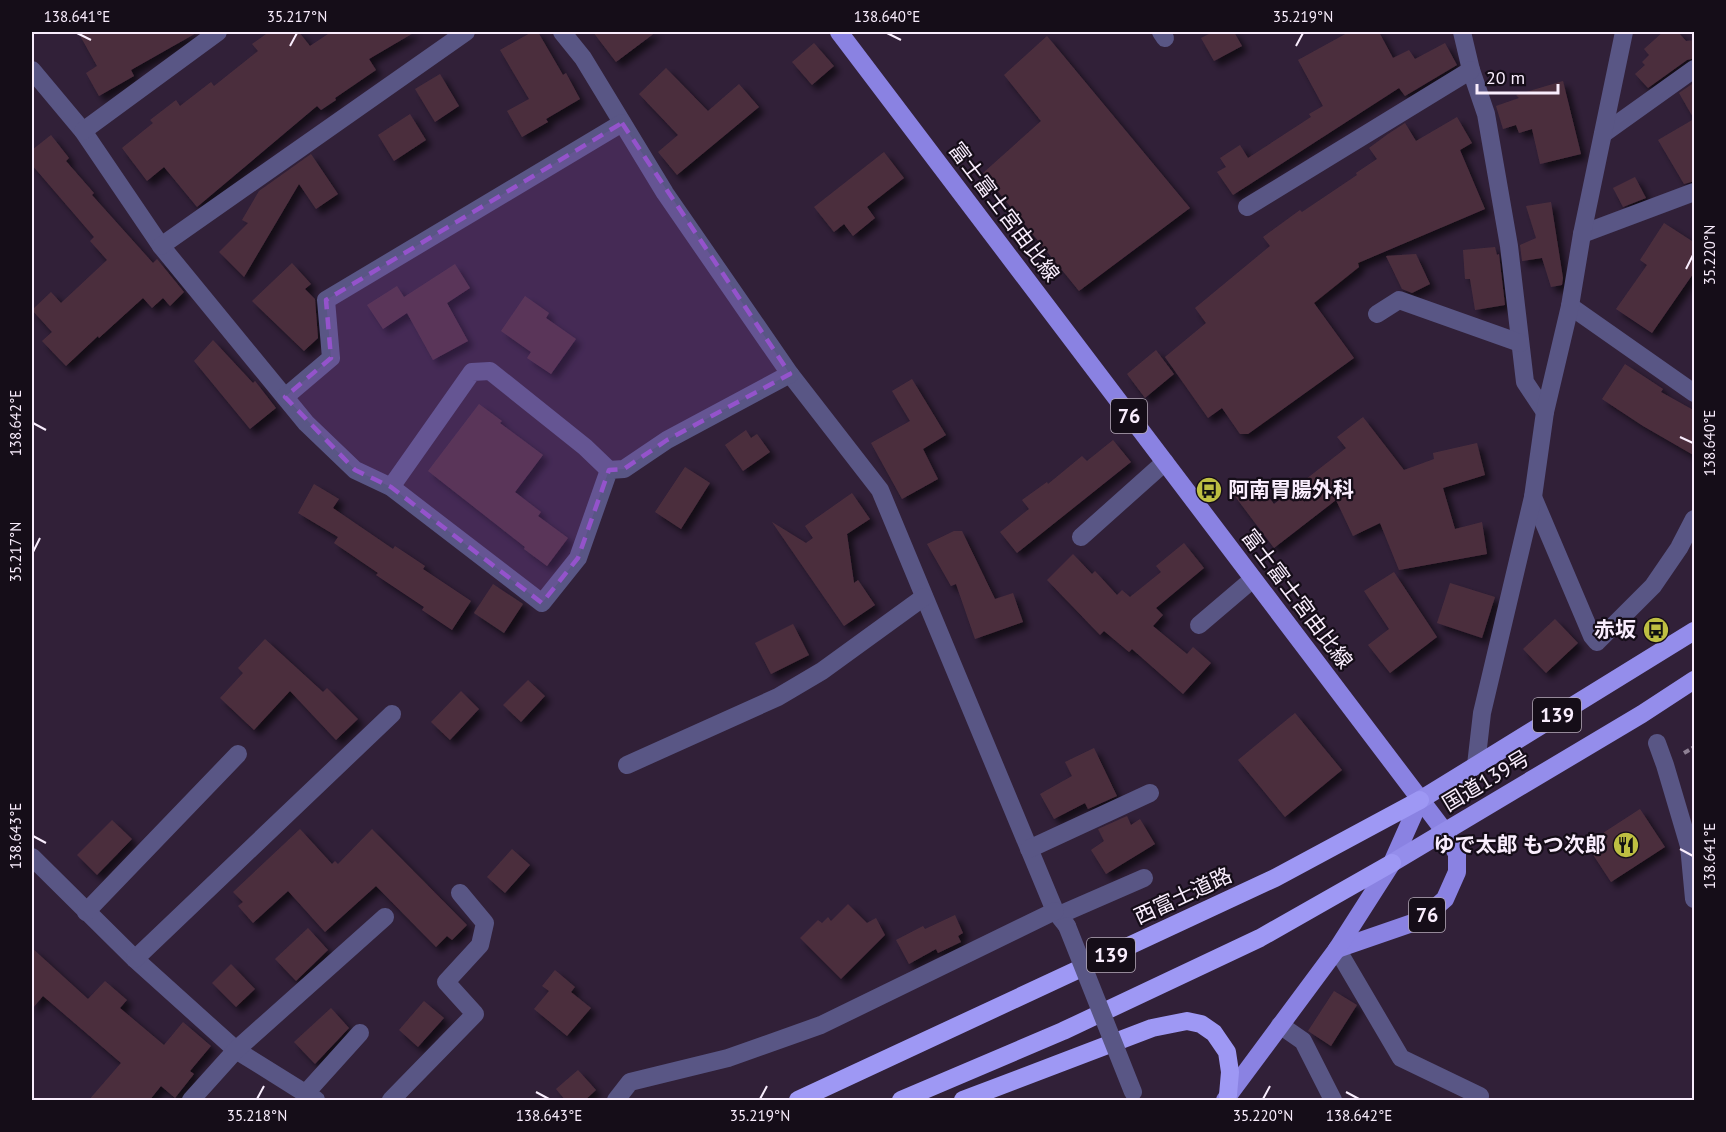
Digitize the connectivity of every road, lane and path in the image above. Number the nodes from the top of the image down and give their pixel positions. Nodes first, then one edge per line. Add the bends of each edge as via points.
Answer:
1 (218, 32) edge
2 (466, 32) edge
3 (562, 32) edge
4 (839, 32) edge
5 (1462, 32) edge
6 (1623, 32) edge
7 (1695, 69) edge
8 (32, 70) edge
9 (1471, 70) junction
10 (622, 123) junction
11 (83, 131) junction
12 (1603, 134) junction
13 (1695, 192) edge
14 (1247, 207) dead end
15 (1582, 234) junction
16 (162, 246) junction
17 (1570, 306) junction
18 (1377, 314) dead end
19 (1520, 343) junction
20 (790, 374) junction
21 (1695, 393) edge
22 (285, 397) junction
23 (1545, 412) junction
24 (1164, 462) junction
25 (609, 471) junction
26 (391, 487) junction
27 (1533, 497) junction
28 (1695, 519) edge
29 (1081, 537) dead end
30 (1253, 579) junction
31 (924, 597) junction
32 (1199, 625) dead end
33 (1695, 631) edge
34 (1695, 681) edge
35 (392, 714) dead end
36 (1657, 743) dead end
37 (238, 754) dead end
38 (627, 765) dead end
39 (1476, 765) junction
40 (1150, 793) dead end
41 (1420, 800) junction
42 (1445, 832) junction
43 (1029, 849) junction
44 (32, 857) edge
45 (1392, 862) junction
46 (1144, 878) dead end
47 (459, 893) dead end
48 (1695, 899) edge
49 (86, 912) junction
50 (385, 916) dead end
51 (1060, 917) junction
52 (1336, 949) junction
53 (135, 959) junction
54 (1280, 1025) junction
55 (360, 1033) dead end
56 (236, 1050) junction
57 (1134, 1096) edge
58 (1480, 1096) dead end
59 (310, 1097) edge
60 (1227, 1098) edge
61 (191, 1101) edge
62 (391, 1101) edge
63 (616, 1101) edge
64 (798, 1101) edge
65 (901, 1101) edge
66 (963, 1101) edge
67 (1333, 1101) edge

1 - 11 street
2 - 16 street
3 - 10 street via 583,58
4 - 24 main road, 富士富士宮由比線 / 76
5 - 9 street
6 - 12 street
7 - 12 street
8 - 11 street
9 - 14 street
9 - 19 street via 1486,114 1509,246
10 - 20 street via 665,194
10 - 22 street via 326,300 331,358
11 - 16 street
12 - 15 street
13 - 15 street
15 - 17 street
16 - 22 street
17 - 21 street
17 - 23 street
18 - 19 street via 1399,300
19 - 23 street via 1525,382
20 - 25 street via 667,440 624,469
20 - 31 street via 880,490
22 - 26 street via 355,470
23 - 27 street
24 - 29 street
24 - 30 main road, 富士富士宮由比線 / 76
25 - 26 street via 490,371 472,372
25 - 26 street via 578,558 542,603
27 - 28 street via 1597,642 1653,586
27 - 39 street via 1482,713
30 - 32 street
30 - 41 main road, 富士富士宮由比線 / 76
31 - 38 street via 822,671 778,697
31 - 43 street
33 - 39 highway, 国道139号 / 139
34 - 42 highway, 国道139号 / 139
35 - 53 street
36 - 48 street via 1689,846
37 - 49 street
39 - 41 highway, 国道139号 / 139
40 - 43 street
41 - 42 main road, 富士富士宮由比線 / 76
41 - 45 main road
41 - 64 highway, 西富士道路 / 139 via 1275,878
42 - 45 highway, 国道139号 / 139
42 - 52 main road, 富士富士宮由比線 / 76 via 1457,854 1457,872 1445,899 1421,920
43 - 51 street
44 - 49 street
45 - 52 main road
45 - 65 highway, 139 via 1260,938 1063,1031
46 - 51 street
47 - 62 street via 485,923 480,945 446,982 476,1014
49 - 53 street
50 - 56 street
51 - 57 street, bridge
51 - 63 street via 821,1025 728,1058 630,1082
52 - 54 main road
52 - 58 street via 1401,1058
53 - 56 street
54 - 60 main road
54 - 67 street via 1303,1041
55 - 59 street
56 - 59 street
56 - 61 street
60 - 66 highway via 1227,1052 1214,1033 1187,1021 1152,1028

